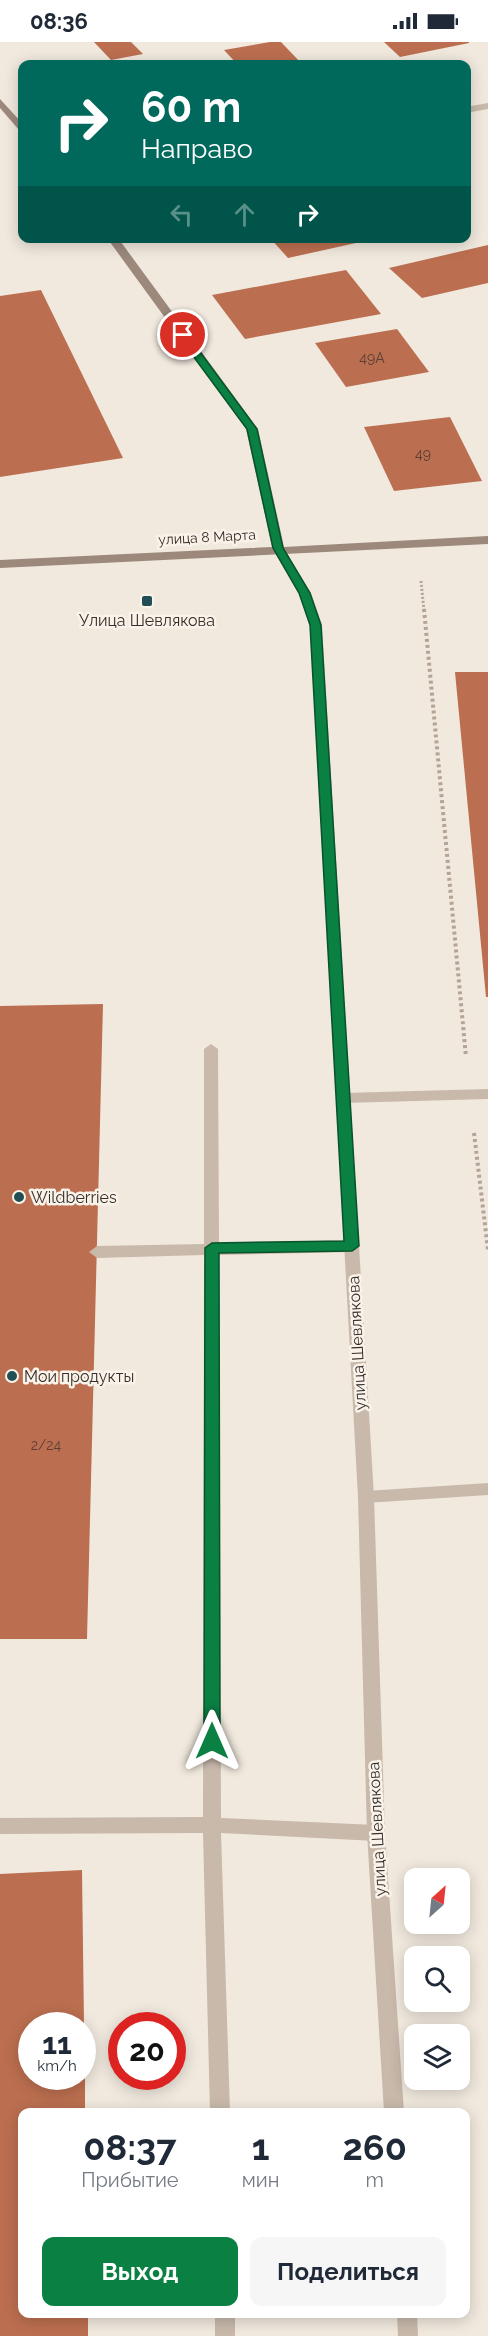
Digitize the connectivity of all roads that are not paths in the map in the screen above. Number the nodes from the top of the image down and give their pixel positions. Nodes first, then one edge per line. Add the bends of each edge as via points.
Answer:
1 (0, 102) edge
2 (488, 106) edge
3 (471, 110) edge
4 (18, 123) edge
5 (116, 243) edge
6 (488, 540) edge
7 (278, 548) junction
8 (0, 564) edge
9 (211, 1049) dead end
10 (488, 1094) edge
11 (343, 1098) junction
12 (352, 1246) junction
13 (212, 1248) junction
14 (96, 1252) dead end
15 (488, 1489) edge
16 (366, 1497) junction
17 (212, 1825) junction
18 (0, 1826) edge
19 (376, 1833) junction
20 (220, 2108) edge
21 (394, 2108) edge
22 (225, 2318) edge
23 (407, 2318) edge
24 (225, 2336) edge
25 (408, 2336) edge

1 - 4 street
2 - 3 street
5 - 7 street via 252,429
6 - 7 street, улица 8 Марта
7 - 8 street, улица 8 Марта
7 - 11 street, улица Шевлякова via 305,593 316,625
9 - 13 street
10 - 11 street
11 - 12 street, улица Шевлякова
12 - 13 street
12 - 16 street, улица Шевлякова
13 - 14 street
13 - 17 street
15 - 16 street
16 - 19 street, улица Шевлякова
17 - 18 street
17 - 19 street
17 - 20 street
19 - 21 street, улица Шевлякова
22 - 24 street
23 - 25 street

